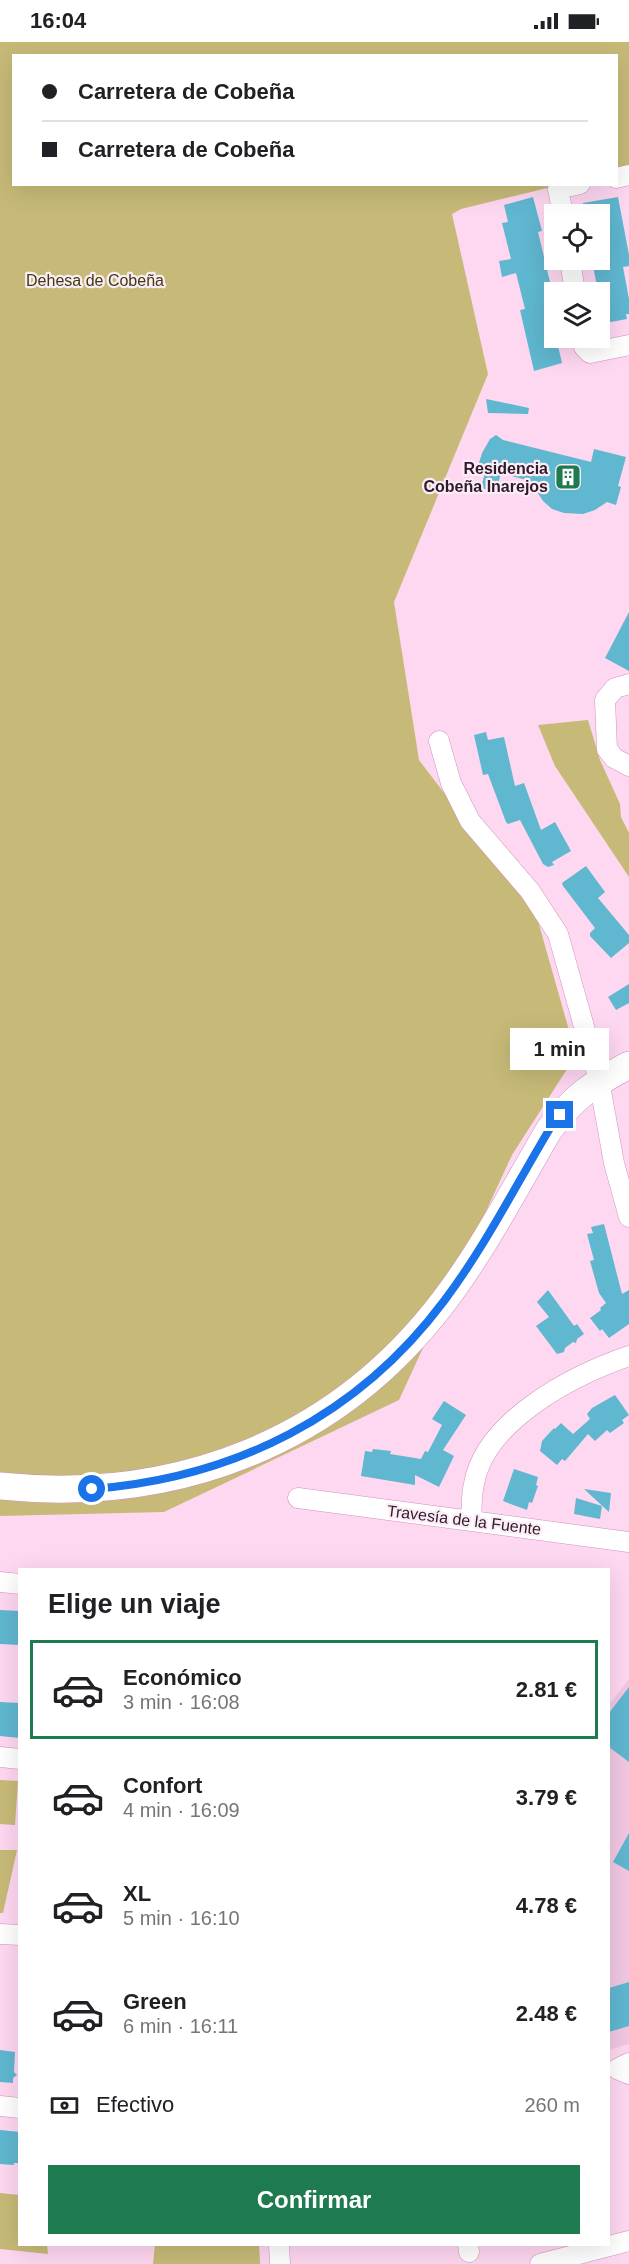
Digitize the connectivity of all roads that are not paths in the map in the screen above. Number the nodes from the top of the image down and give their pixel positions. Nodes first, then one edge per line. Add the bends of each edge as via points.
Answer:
1 (571, 186) edge
2 (561, 204) edge
3 (629, 345) edge
4 (585, 348) edge
5 (629, 684) edge
6 (439, 741) dead end
7 (629, 766) edge
8 (629, 1065) edge
9 (599, 1080) junction
10 (625, 1187) edge
11 (629, 1216) edge
12 (629, 1356) edge
13 (0, 1486) edge
14 (298, 1498) dead end
15 (471, 1521) junction
16 (629, 1542) edge
17 (0, 1582) edge
18 (18, 1584) edge
19 (0, 1757) edge
20 (18, 1759) edge
21 (0, 1934) edge
22 (18, 1935) edge
23 (0, 2106) edge
24 (18, 2108) edge
25 (629, 2241) edge
26 (279, 2246) edge
27 (610, 2246) edge
28 (610, 2246) edge
29 (280, 2264) edge
30 (540, 2264) edge

1 - 2 street via 558,189
3 - 4 street via 590,353
5 - 7 street via 615,688 605,700 607,749
6 - 9 street via 451,783 470,821 530,891 558,934
8 - 9 street
9 - 10 street
9 - 13 street via 568,1106 549,1130 472,1261 432,1317 398,1354 342,1402 255,1451 221,1465 170,1478 79,1490
10 - 11 street
12 - 15 street via 555,1390 508,1426 489,1447 481,1464 474,1483
14 - 15 street, Travesía de la Fuente
15 - 16 street, Travesía de la Fuente
17 - 18 street
19 - 20 street
21 - 22 street
23 - 24 street
25 - 27 street
26 - 29 street
28 - 30 street

